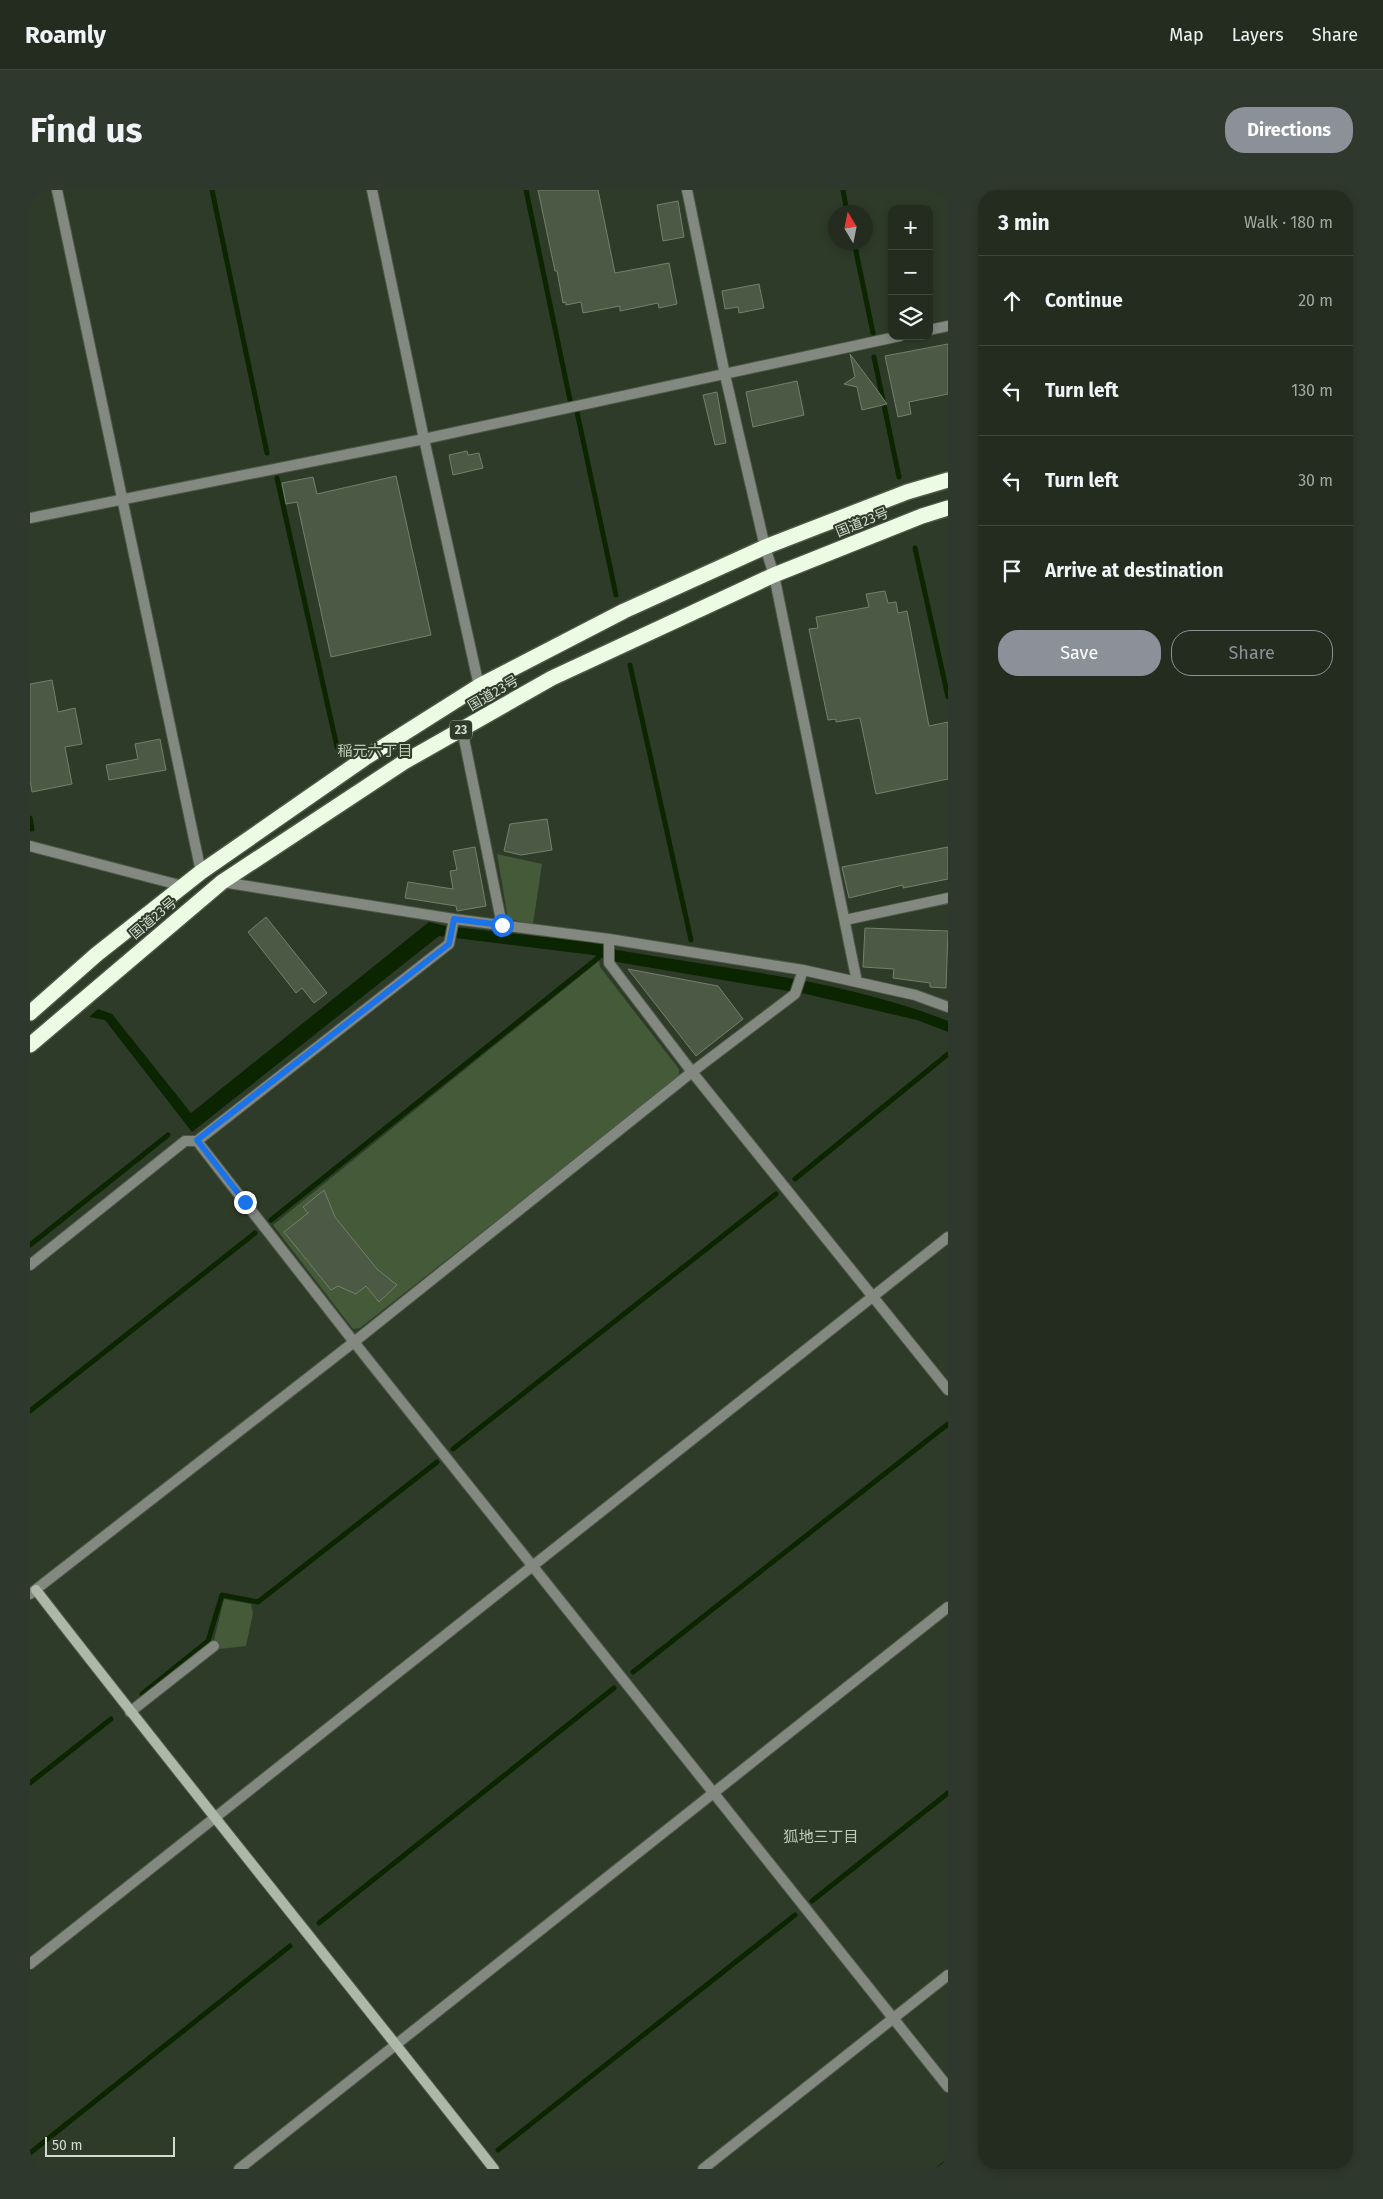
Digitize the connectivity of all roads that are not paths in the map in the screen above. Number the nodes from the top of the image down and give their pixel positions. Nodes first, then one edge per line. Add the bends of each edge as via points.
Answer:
1 (57, 190) edge
2 (372, 190) edge
3 (687, 190) edge
4 (948, 326) edge
5 (933, 329) edge
6 (888, 339) edge
7 (725, 375) junction
8 (424, 438) junction
9 (948, 480) edge
10 (123, 498) junction
11 (948, 508) edge
12 (30, 518) edge
13 (765, 547) junction
14 (774, 576) junction
15 (479, 686) junction
16 (462, 729) junction
17 (30, 846) edge
18 (201, 872) junction
19 (222, 882) junction
20 (183, 886) junction
21 (948, 898) edge
22 (454, 919) junction
23 (845, 920) junction
24 (502, 925) junction
25 (609, 939) junction
26 (803, 970) junction
27 (857, 982) junction
28 (948, 1007) edge
29 (30, 1013) edge
30 (30, 1044) edge
31 (692, 1072) junction
32 (197, 1140) junction
33 (948, 1238) edge
34 (30, 1265) edge
35 (873, 1296) junction
36 (354, 1342) junction
37 (948, 1390) edge
38 (532, 1566) junction
39 (32, 1589) edge
40 (948, 1607) edge
41 (214, 1646) dead end
42 (130, 1712) junction
43 (713, 1794) junction
44 (216, 1816) junction
45 (30, 1964) edge
46 (948, 1975) edge
47 (893, 2018) junction
48 (396, 2045) junction
49 (948, 2087) edge
50 (239, 2169) edge
51 (494, 2169) edge
52 (703, 2169) edge

1 - 10 street
2 - 8 street
3 - 7 street
4 - 5 street
6 - 7 street
7 - 8 street
7 - 13 street
8 - 10 street
8 - 15 street
9 - 13 highway, 国道23号 / 23 via 906,492
10 - 12 street
10 - 18 street
11 - 14 highway, 国道23号 / 23
13 - 14 street
13 - 15 highway, 国道23号 / 23 via 624,611
14 - 16 highway, 国道23号 / 23 via 552,678
14 - 23 street
15 - 18 highway, 国道23号 / 23 via 365,758
16 - 19 highway, 国道23号 / 23 via 404,762
16 - 24 street
17 - 20 street
18 - 20 highway, 国道23号 / 23
19 - 22 street
19 - 30 highway, 国道23号 / 23
20 - 29 highway, 国道23号 / 23 via 97,954
21 - 23 street
22 - 24 street
22 - 32 street via 449,944
23 - 27 street
24 - 25 street
25 - 26 street
25 - 31 street via 609,963
26 - 27 street
26 - 31 street via 795,994
27 - 28 street via 915,995
31 - 35 street
31 - 36 street
32 - 34 street via 185,1141
32 - 36 street
33 - 35 street
35 - 37 street
35 - 38 street
36 - 38 street
36 - 39 street
38 - 43 street
38 - 44 street
39 - 42 street
40 - 43 street
41 - 42 street
42 - 44 street
43 - 47 street
43 - 48 street
44 - 45 street
44 - 48 street
46 - 47 street
47 - 49 street
47 - 52 street
48 - 50 street
48 - 51 street

